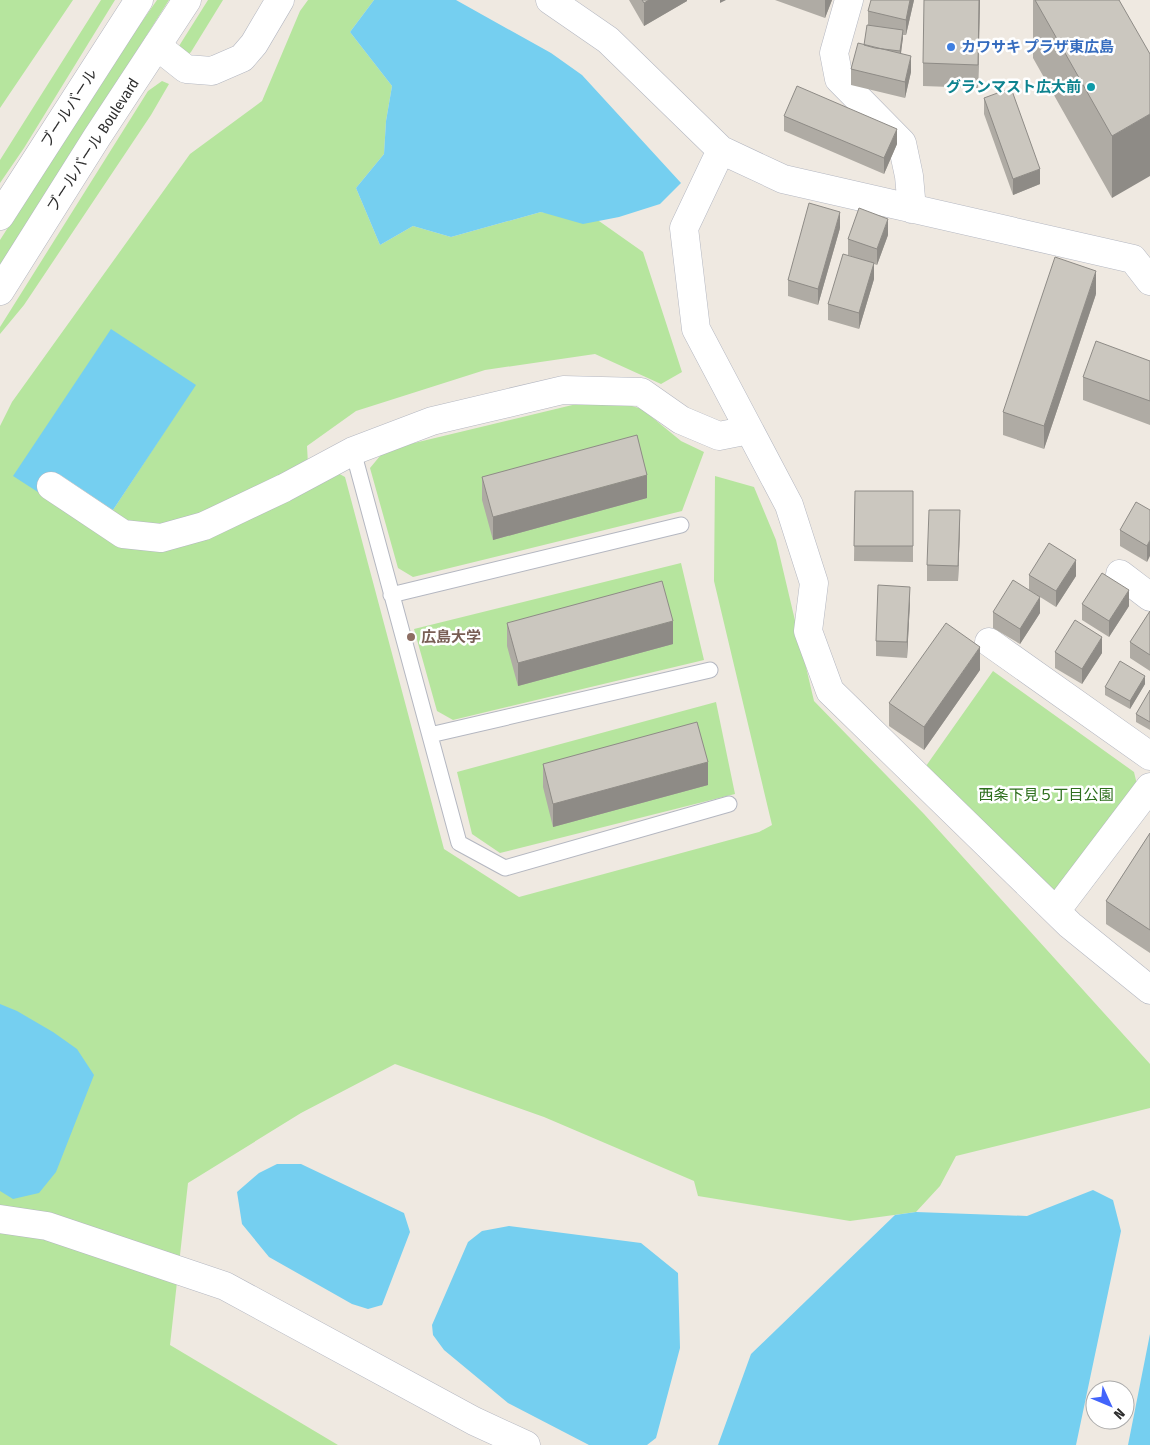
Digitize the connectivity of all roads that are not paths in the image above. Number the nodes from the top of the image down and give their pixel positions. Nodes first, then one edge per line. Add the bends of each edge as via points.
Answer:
1 (139, 0) edge
2 (187, 0) edge
3 (280, 0) edge
4 (550, 0) edge
5 (849, 0) edge
6 (157, 46) junction
7 (721, 150) junction
8 (912, 209) junction
9 (0, 216) edge
10 (1142, 251) edge
11 (1150, 281) edge
12 (0, 291) edge
13 (749, 430) junction
14 (353, 451) junction
15 (50, 486) dead end
16 (680, 525) dead end
17 (1120, 574) dead end
18 (1147, 589) edge
19 (392, 595) junction
20 (990, 642) dead end
21 (710, 670) dead end
22 (430, 735) junction
23 (1150, 756) edge
24 (1150, 788) edge
25 (729, 804) dead end
26 (1056, 911) junction
27 (1150, 990) edge
28 (0, 1219) edge
29 (526, 1445) edge

1 - 9 street, ブールバール
2 - 6 street, ブールバール Boulevard
3 - 6 street via 242,58 212,71 186,69
4 - 7 street via 608,40
5 - 8 street via 834,53 840,79 902,143
6 - 12 street, ブールバール Boulevard
7 - 8 street via 783,179
7 - 13 street via 684,228 696,329
8 - 10 street
10 - 11 street
13 - 14 street via 719,436 680,420 641,392 563,390 432,421
13 - 26 street via 789,505 814,583 808,631 830,691
14 - 15 street via 204,526 161,538 123,534
14 - 19 lane
16 - 19 lane
17 - 18 street
19 - 22 lane
20 - 23 street
21 - 22 lane
22 - 25 lane via 459,843 505,868
24 - 26 street
26 - 27 street
28 - 29 street via 47,1226 225,1286 474,1421

